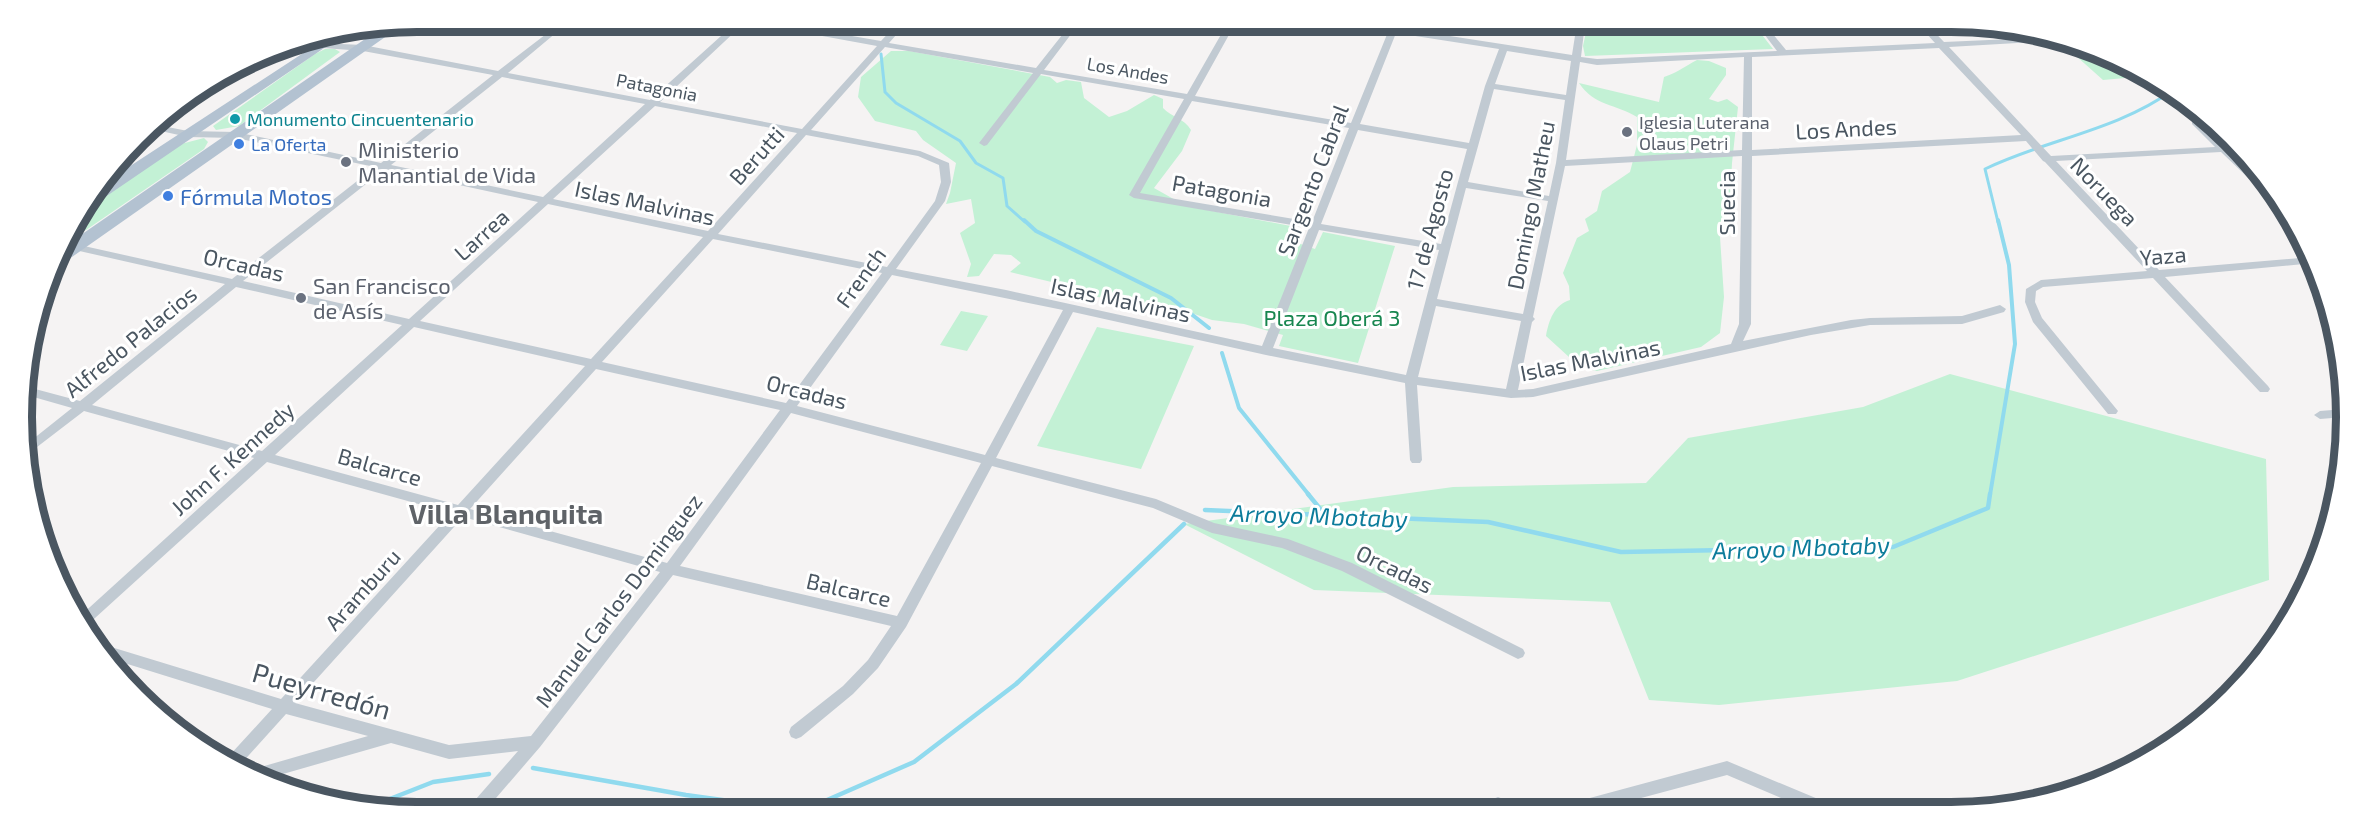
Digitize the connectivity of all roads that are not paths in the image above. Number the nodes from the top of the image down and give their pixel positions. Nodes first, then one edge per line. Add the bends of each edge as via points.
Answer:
1 (553, 32) edge
2 (731, 32) edge
3 (808, 32) edge
4 (894, 32) edge
5 (1069, 32) edge
6 (1226, 32) edge
7 (1392, 32) edge
8 (1422, 32) edge
9 (1580, 32) edge
10 (1767, 32) edge
11 (1929, 32) edge
12 (385, 33) edge
13 (2033, 41) edge
14 (322, 44) joint
15 (883, 44) junction
16 (1940, 45) junction
17 (1504, 47) junction
18 (363, 48) junction
19 (1784, 54) junction
20 (1748, 55) junction
21 (1576, 59) junction
22 (1041, 72) junction
23 (500, 74) junction
24 (1490, 86) junction
25 (1189, 98) junction
26 (1570, 98) junction
27 (653, 103) junction
28 (2195, 122) dead end
29 (1354, 126) junction
30 (161, 128) edge
31 (804, 132) junction
32 (188, 134) junction
33 (236, 135) junction
34 (2027, 139) junction
35 (984, 143) dead end
36 (1474, 147) junction
37 (2229, 149) edge
38 (2222, 150) junction
39 (1746, 152) junction
40 (2045, 158) junction
41 (944, 163) joint
42 (1561, 163) junction
43 (383, 166) junction
44 (2256, 181) edge
45 (1462, 184) junction
46 (106, 188) edge
47 (1551, 199) junction
48 (547, 201) junction
49 (1315, 226) junction
50 (709, 235) junction
51 (72, 244) edge
52 (70, 248) edge
53 (1445, 248) junction
54 (2303, 261) edge
55 (890, 270) junction
56 (2159, 275) junction
57 (234, 283) junction
58 (1431, 303) junction
59 (1070, 308) junction
60 (2000, 309) dead end
61 (1529, 319) junction
62 (411, 323) junction
63 (1734, 349) junction
64 (1266, 351) junction
65 (593, 364) junction
66 (1411, 380) junction
67 (2264, 389) dead end
68 (32, 392) edge
69 (1511, 394) junction
70 (83, 406) junction
71 (789, 408) junction
72 (2112, 411) dead end
73 (2336, 414) edge
74 (2320, 415) dead end
75 (33, 446) edge
76 (267, 455) junction
77 (988, 460) junction
78 (1416, 460) dead end
79 (459, 511) junction
80 (670, 569) junction
81 (88, 617) edge
82 (901, 623) junction
83 (1518, 653) dead end
84 (113, 654) edge
85 (285, 706) junction
86 (796, 732) dead end
87 (389, 737) junction
88 (535, 742) junction
89 (237, 757) edge
90 (268, 771) edge
91 (483, 802) edge
92 (1604, 802) edge
93 (1808, 802) edge

1 - 23 street, Alfredo Palacios
2 - 27 street, Larrea
3 - 15 street, Los Andes
4 - 15 street, Berutti
5 - 22 street
6 - 25 street
7 - 29 street, Sargento Cabral
8 - 17 street
9 - 21 street, Domingo Matheu
10 - 19 street
11 - 16 street, Noruega
12 - 18 main road
13 - 16 street
14 - 18 street, Patagonia
14 - 32 main road
15 - 22 street, Los Andes
15 - 31 street, Berutti
16 - 19 street
16 - 34 street, Noruega
17 - 21 street
17 - 24 street, 17 de Agosto
18 - 23 street, Patagonia
18 - 33 main road
19 - 20 street
20 - 21 street via 1597,62
20 - 39 street, Suecia
21 - 26 street, Domingo Matheu
22 - 25 street, Los Andes
22 - 35 street
23 - 27 street, Patagonia
23 - 43 street, Alfredo Palacios
24 - 26 street
24 - 36 street, 17 de Agosto
25 - 29 street, Los Andes
25 - 49 street, Patagonia via 1134,195
26 - 42 street, Domingo Matheu
27 - 31 street, Patagonia
27 - 48 street, Larrea
28 - 38 street
29 - 36 street, Los Andes
29 - 49 street, Sargento Cabral
30 - 32 street, Islas Malvinas
31 - 41 street, Patagonia via 921,154
31 - 50 street, Berutti
32 - 33 street, Islas Malvinas
32 - 46 main road
33 - 43 street, Islas Malvinas
33 - 51 main road
34 - 39 street, Los Andes
34 - 40 street, Noruega
36 - 45 street, 17 de Agosto
37 - 38 street
38 - 40 street
38 - 44 street
39 - 42 street, Los Andes
39 - 63 street, Suecia via 1745,324
40 - 56 street, Noruega
41 - 55 street, French via 946,182 939,201
42 - 47 street, Domingo Matheu
43 - 48 street, Islas Malvinas
43 - 57 street, Alfredo Palacios
45 - 47 street
45 - 53 street, 17 de Agosto
47 - 61 street, Domingo Matheu
48 - 50 street, Islas Malvinas
48 - 62 street, Larrea
49 - 53 street, Patagonia
49 - 64 street, Sargento Cabral
50 - 55 street, Islas Malvinas
50 - 65 street, Berutti
52 - 57 street, Orcadas
53 - 58 street, 17 de Agosto
54 - 56 street, Yaza
55 - 59 street, Islas Malvinas
55 - 71 street, French
56 - 67 street, Noruega
56 - 72 street, Yaza via 2041,284 2031,289 2030,302 2037,319
57 - 62 street, Orcadas
57 - 70 street, Alfredo Palacios
58 - 61 street
58 - 66 street, 17 de Agosto
59 - 64 street, Islas Malvinas
59 - 77 street
60 - 63 street, Islas Malvinas via 1950,323 1853,323
61 - 69 street, Domingo Matheu
62 - 65 street, Orcadas
62 - 76 street, John F. Kennedy
63 - 69 street, Islas Malvinas via 1533,393
64 - 66 street, Islas Malvinas
65 - 71 street, Orcadas
65 - 79 street, Aramburu
66 - 69 street, Islas Malvinas
66 - 78 street, 17 de Agosto
68 - 70 street, Balcarce
70 - 75 street, Alfredo Palacios
70 - 76 street, Balcarce
71 - 77 street, Orcadas
71 - 80 street, Manuel Carlos Dominguez
73 - 74 street
76 - 79 street, Balcarce
76 - 81 street, John F. Kennedy
77 - 82 street
77 - 83 street, Orcadas via 1156,504 1212,528 1283,543 1347,567
79 - 80 street, Balcarce
79 - 85 street, Aramburu
80 - 82 street, Balcarce
80 - 88 street, Manuel Carlos Dominguez
82 - 86 street via 873,664 848,690
84 - 85 street, Pueyrredón
85 - 87 street, Pueyrredón
85 - 89 street, Aramburu
87 - 88 street, Pueyrredón via 449,752
87 - 90 street
88 - 91 street, Manuel Carlos Dominguez
92 - 93 street via 1727,768

